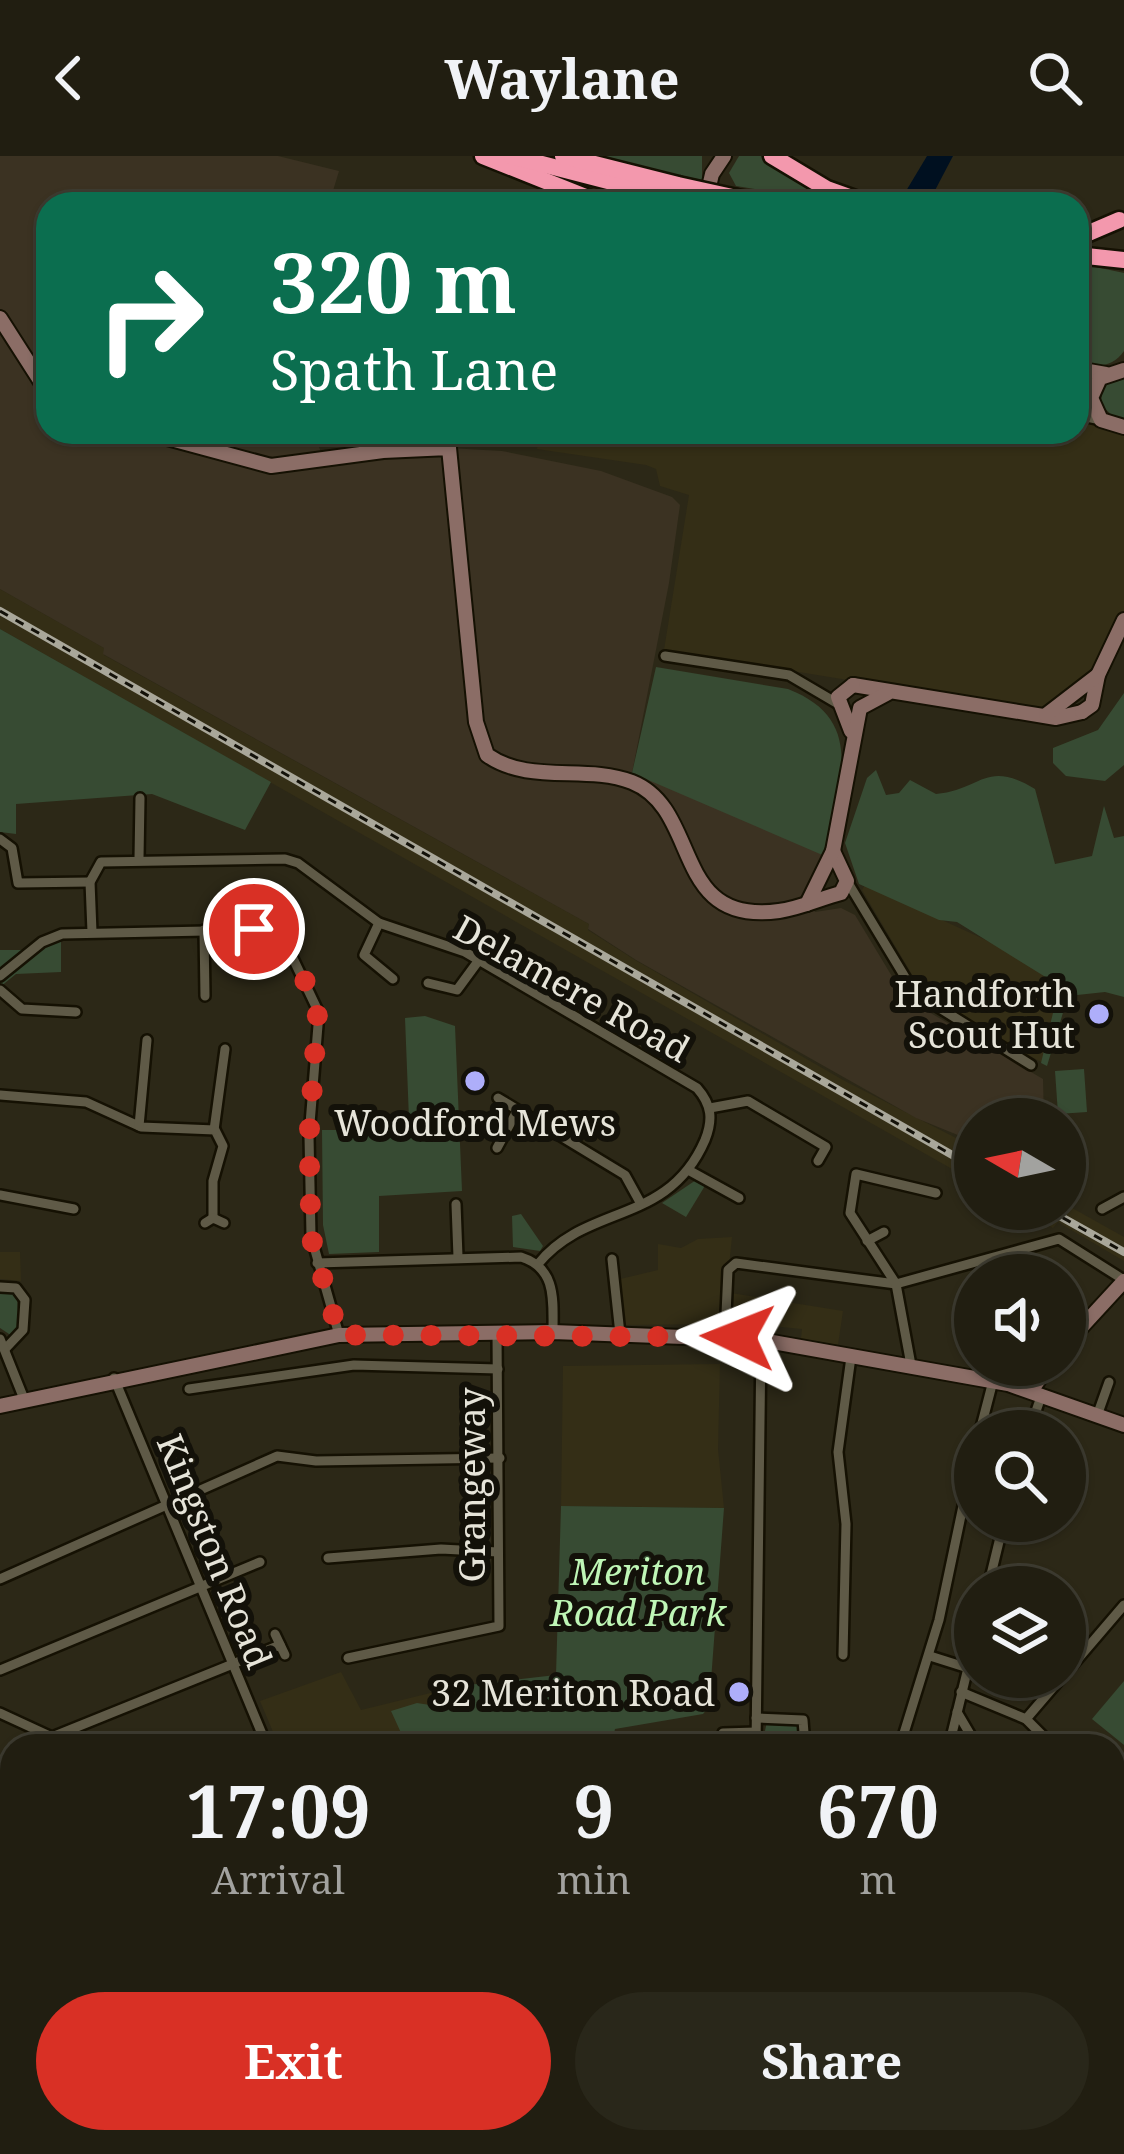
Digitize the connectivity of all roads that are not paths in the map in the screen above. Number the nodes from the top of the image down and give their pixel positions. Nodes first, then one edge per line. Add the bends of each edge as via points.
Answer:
1 (483, 156) edge
2 (511, 156) edge
3 (563, 156) edge
4 (724, 156) edge
5 (772, 156) edge
6 (573, 192) edge
7 (676, 192) joint
8 (706, 192) edge
9 (835, 192) edge
10 (1122, 216) edge
11 (1089, 232) edge
12 (1089, 256) edge
13 (1124, 258) edge
14 (0, 318) edge
15 (1118, 370) edge
16 (36, 374) edge
17 (1089, 391) edge
18 (1092, 396) junction
19 (1089, 400) edge
20 (1089, 417) edge
21 (1102, 420) junction
22 (1122, 428) edge
23 (189, 444) edge
24 (1124, 620) edge
25 (664, 656) dead end
26 (1098, 675) junction
27 (849, 686) junction
28 (815, 687) junction
29 (889, 692) junction
30 (1073, 693) junction
31 (1093, 698) junction
32 (841, 705) junction
33 (861, 706) junction
34 (1082, 712) junction
35 (1046, 716) junction
36 (851, 731) junction
37 (140, 798) dead end
38 (0, 839) edge
39 (833, 851) junction
40 (140, 858) junction
41 (845, 878) junction
42 (822, 879) junction
43 (90, 882) junction
44 (834, 895) junction
45 (807, 904) junction
46 (859, 904) junction
47 (379, 923) junction
48 (204, 929) junction
49 (92, 932) junction
50 (479, 960) junction
51 (0, 976) edge
52 (393, 979) dead end
53 (428, 983) dead end
54 (0, 990) edge
55 (453, 991) junction
56 (204, 996) dead end
57 (446, 1005) dead end
58 (76, 1012) dead end
59 (147, 1040) dead end
60 (225, 1049) dead end
61 (1031, 1065) dead end
62 (48, 1082) dead end
63 (0, 1095) edge
64 (47, 1096) junction
65 (498, 1098) dead end
66 (710, 1108) junction
67 (518, 1111) junction
68 (140, 1126) junction
69 (214, 1130) junction
70 (497, 1148) dead end
71 (818, 1161) dead end
72 (690, 1171) junction
73 (936, 1193) dead end
74 (0, 1195) edge
75 (1124, 1197) edge
76 (739, 1198) dead end
77 (457, 1204) dead end
78 (640, 1204) junction
79 (74, 1209) dead end
80 (1102, 1209) dead end
81 (214, 1221) dead end
82 (884, 1232) dead end
83 (867, 1240) junction
84 (458, 1257) junction
85 (612, 1259) dead end
86 (316, 1263) junction
87 (538, 1264) junction
88 (1124, 1280) edge
89 (896, 1284) junction
90 (0, 1287) edge
91 (1086, 1322) edge
92 (553, 1332) junction
93 (497, 1333) junction
94 (620, 1334) junction
95 (339, 1335) junction
96 (725, 1336) junction
97 (761, 1340) junction
98 (3, 1344) edge
99 (850, 1357) junction
100 (911, 1365) junction
101 (498, 1369) junction
102 (954, 1373) edge
103 (115, 1378) junction
104 (1109, 1382) dead end
105 (1011, 1386) edge
106 (1040, 1386) edge
107 (189, 1389) dead end
108 (1037, 1393) junction
109 (24, 1399) junction
110 (0, 1406) edge
111 (1033, 1410) edge
112 (1098, 1413) junction
113 (1124, 1425) edge
114 (500, 1458) junction
115 (165, 1505) junction
116 (955, 1542) edge
117 (499, 1552) junction
118 (328, 1558) dead end
119 (260, 1562) dead end
120 (0, 1579) edge
121 (200, 1588) junction
122 (1124, 1606) edge
123 (280, 1645) dead end
124 (1086, 1650) edge
125 (843, 1655) dead end
126 (930, 1656) junction
127 (348, 1658) dead end
128 (231, 1664) junction
129 (954, 1664) edge
130 (0, 1670) edge
131 (960, 1698) edge
132 (976, 1698) edge
133 (1044, 1698) edge
134 (957, 1712) junction
135 (0, 1713) edge
136 (756, 1718) junction
137 (1026, 1719) junction
138 (64, 1732) joint
139 (756, 1732) joint
140 (40, 1734) edge
141 (54, 1734) edge
142 (260, 1734) edge
143 (723, 1734) edge
144 (804, 1734) edge
145 (904, 1734) edge
146 (952, 1734) edge
147 (970, 1734) edge
148 (1041, 1734) edge

1 - 6 highway
2 - 7 highway
3 - 7 highway
4 - 8 street
5 - 9 highway
10 - 11 highway
10 - 13 highway via 1117,242
12 - 13 highway
14 - 16 street
15 - 18 street
17 - 18 street
18 - 19 street
18 - 21 street
20 - 21 street
21 - 22 street
23 - 45 street via 271,466 449,448 476,722 488,755 518,770 627,780 669,812 703,889 763,912
24 - 26 street
25 - 28 street via 777,672
26 - 30 street
26 - 31 street
27 - 28 street
27 - 29 street
27 - 32 street
27 - 33 street via 862,692
28 - 32 street
29 - 33 street
29 - 35 street
30 - 31 street
30 - 34 street
30 - 35 street
31 - 34 street
32 - 33 street
32 - 36 street
33 - 36 street
34 - 35 street
36 - 39 street
37 - 40 street
38 - 43 street via 12,848 18,883
39 - 41 street
39 - 42 street
40 - 43 street, Delamere Road via 101,862
40 - 47 street, Delamere Road via 298,862
41 - 42 street via 835,870
41 - 44 street via 844,891
41 - 46 street
42 - 44 street
42 - 45 street
43 - 49 street
44 - 45 street
44 - 46 street
46 - 61 street via 914,992
47 - 50 street, Delamere Road
47 - 52 street via 364,955
48 - 49 street
48 - 56 street
48 - 86 street via 254,929 278,939 318,1006 309,1136
49 - 51 street via 42,941
50 - 55 street
50 - 66 street, Delamere Road via 698,1088
53 - 55 street
54 - 58 street via 22,1009
55 - 57 street
59 - 68 street
60 - 69 street
62 - 64 street
63 - 64 street
64 - 68 street via 86,1102
65 - 67 street
66 - 71 street via 754,1103 826,1147
66 - 72 street, Delamere Road
67 - 70 street
67 - 78 street via 625,1175
68 - 69 street
69 - 81 street via 223,1146
72 - 76 street
72 - 78 street via 674,1189
73 - 83 street via 856,1174 850,1203
74 - 79 street
75 - 80 street
77 - 84 street
78 - 87 street via 561,1241
82 - 83 street
83 - 89 street
84 - 86 street
84 - 87 street via 516,1256
85 - 94 street
86 - 95 street
87 - 92 street via 554,1295
88 - 89 street via 1059,1239
88 - 91 street
89 - 96 street via 736,1263 728,1270
89 - 100 street
90 - 98 street via 16,1288 25,1300 23,1330
92 - 93 street
92 - 94 street
93 - 95 street
93 - 101 street, Grangeway
94 - 96 street
95 - 103 street
96 - 97 street
97 - 99 street
97 - 136 street
98 - 109 street
99 - 100 street
99 - 125 street via 838,1452 846,1524
100 - 102 street
101 - 107 street via 354,1365
101 - 114 street, Grangeway
103 - 109 street
103 - 115 street, Kingston Road
104 - 112 street
105 - 108 street
106 - 108 street
108 - 111 street
108 - 112 street
109 - 110 street
112 - 113 street
114 - 115 street via 277,1456
114 - 117 street, Grangeway
115 - 120 street
115 - 121 street, Kingston Road
116 - 126 street
117 - 118 street
117 - 127 street, Grangeway via 499,1626
119 - 121 street
121 - 128 street, Kingston Road
121 - 130 street
122 - 124 street
123 - 128 street
126 - 129 street
126 - 145 street
128 - 138 street
128 - 142 street, Kingston Road
131 - 134 street
132 - 137 street
133 - 137 street
134 - 146 street
134 - 147 street
135 - 140 street
136 - 139 street
136 - 144 street via 803,1720
137 - 148 street
138 - 141 street
139 - 143 street

